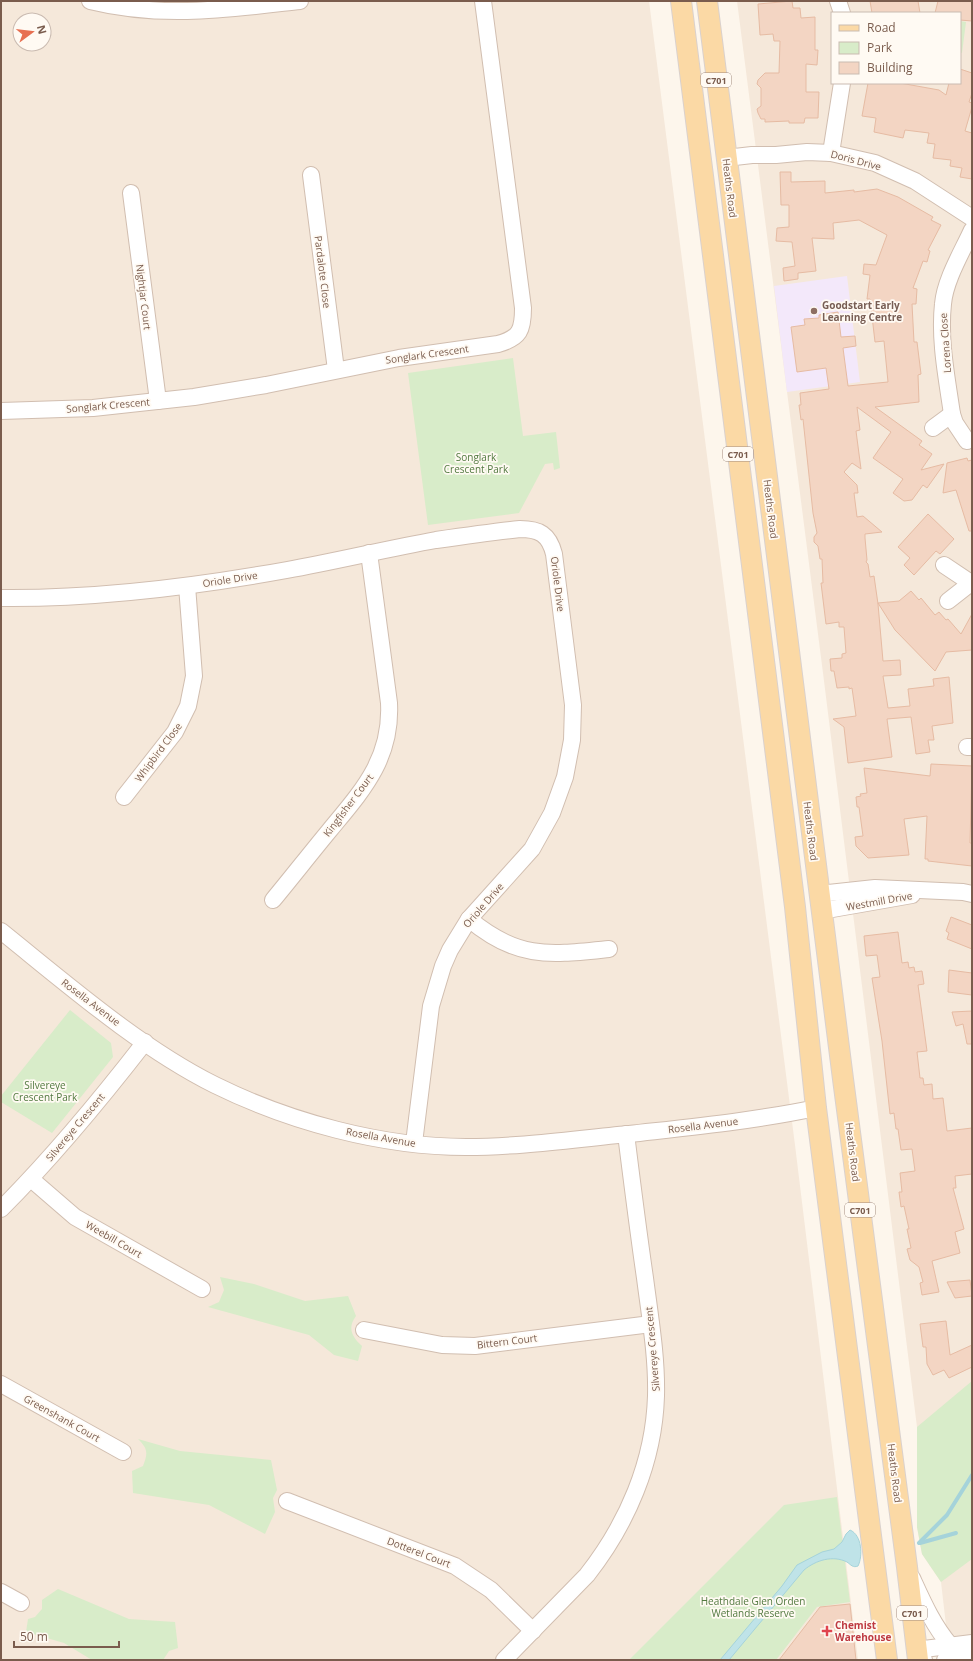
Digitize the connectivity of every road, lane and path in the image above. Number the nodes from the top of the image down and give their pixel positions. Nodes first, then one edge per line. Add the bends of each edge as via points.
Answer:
1 (300, 1) edge
2 (483, 1) edge
3 (681, 1) edge
4 (707, 1) edge
5 (838, 1) edge
6 (98, 2) edge
7 (842, 12) edge
8 (842, 84) edge
9 (831, 153) junction
10 (700, 157) junction
11 (726, 158) junction
12 (311, 175) dead end
13 (131, 193) dead end
14 (972, 218) edge
15 (972, 230) edge
16 (336, 370) junction
17 (158, 401) junction
18 (1, 411) edge
19 (952, 414) junction
20 (933, 428) dead end
21 (967, 441) dead end
22 (369, 553) junction
23 (944, 565) dead end
24 (972, 583) edge
25 (187, 586) junction
26 (1, 598) edge
27 (948, 601) dead end
28 (124, 797) dead end
29 (972, 894) edge
30 (273, 900) dead end
31 (820, 902) junction
32 (794, 907) junction
33 (469, 919) junction
34 (1, 931) edge
35 (609, 949) dead end
36 (145, 1042) junction
37 (846, 1104) junction
38 (816, 1108) junction
39 (626, 1134) junction
40 (414, 1143) junction
41 (31, 1179) junction
42 (1, 1209) edge
43 (202, 1289) dead end
44 (651, 1324) junction
45 (364, 1330) dead end
46 (1, 1384) edge
47 (123, 1452) dead end
48 (288, 1501) dead end
49 (907, 1567) junction
50 (1, 1592) edge
51 (21, 1603) dead end
52 (532, 1631) junction
53 (972, 1643) edge
54 (947, 1653) edge
55 (972, 1656) edge
56 (917, 1659) edge
57 (504, 1660) edge
58 (887, 1660) edge

1 - 6 street via 187,12 130,8
2 - 16 street, Songlark Crescent via 523,308 522,326 512,340 498,344
3 - 10 main road, C701
4 - 11 main road, Heaths Road / C701
5 - 7 street
8 - 9 street
9 - 11 street, Doris Drive via 807,152
9 - 14 street, Doris Drive via 875,163 915,181
10 - 11 main road
10 - 32 main road, C701
11 - 31 main road, Heaths Road / C701
12 - 16 street, Pardalote Close
13 - 17 street, Nightjar Court
15 - 19 street, Lorena Close via 948,283 942,303 943,342
16 - 17 street, Songlark Crescent
17 - 18 street, Songlark Crescent via 93,408
19 - 20 street
19 - 21 street, Lorena Close
22 - 25 street, Oriole Drive
22 - 30 street, Kingfisher Court via 389,703 386,740 370,779
22 - 33 street, Oriole Drive via 460,536 520,529 539,532 552,547 573,705 572,740 565,777 552,813 532,849
23 - 24 street
24 - 27 street
25 - 26 street, Oriole Drive via 119,593
25 - 28 street, Whipbird Close via 193,690 175,732
29 - 31 street, Westmill Drive via 937,890 878,902
31 - 32 main road
31 - 37 main road, Heaths Road / C701
32 - 38 main road, C701
33 - 35 street via 501,942 528,951 554,954
33 - 40 street, Oriole Drive via 450,950 436,986 427,1033
34 - 36 street, Rosella Avenue
36 - 40 street, Rosella Avenue via 216,1085 283,1113 355,1133
36 - 41 street, Silvereye Crescent via 84,1119
37 - 38 main road
37 - 49 main road, Heaths Road / C701
38 - 39 street, Rosella Avenue via 723,1123
38 - 58 main road, C701
39 - 40 street, Rosella Avenue via 497,1147
39 - 44 street, Silvereye Crescent
41 - 42 street, Silvereye Crescent
41 - 43 street, Weebill Court via 75,1217
44 - 45 street, Bittern Court via 475,1346 442,1345
44 - 52 street, Silvereye Crescent via 655,1375 654,1416 636,1493 625,1518 587,1575
46 - 47 street, Greenshank Court
48 - 52 street, Dotterel Court via 455,1566 490,1590
49 - 54 street via 940,1633
49 - 56 main road, Heaths Road / C701
50 - 51 street
52 - 57 street, Silvereye Crescent
53 - 54 street
54 - 55 street
54 - 56 street via 924,1649

